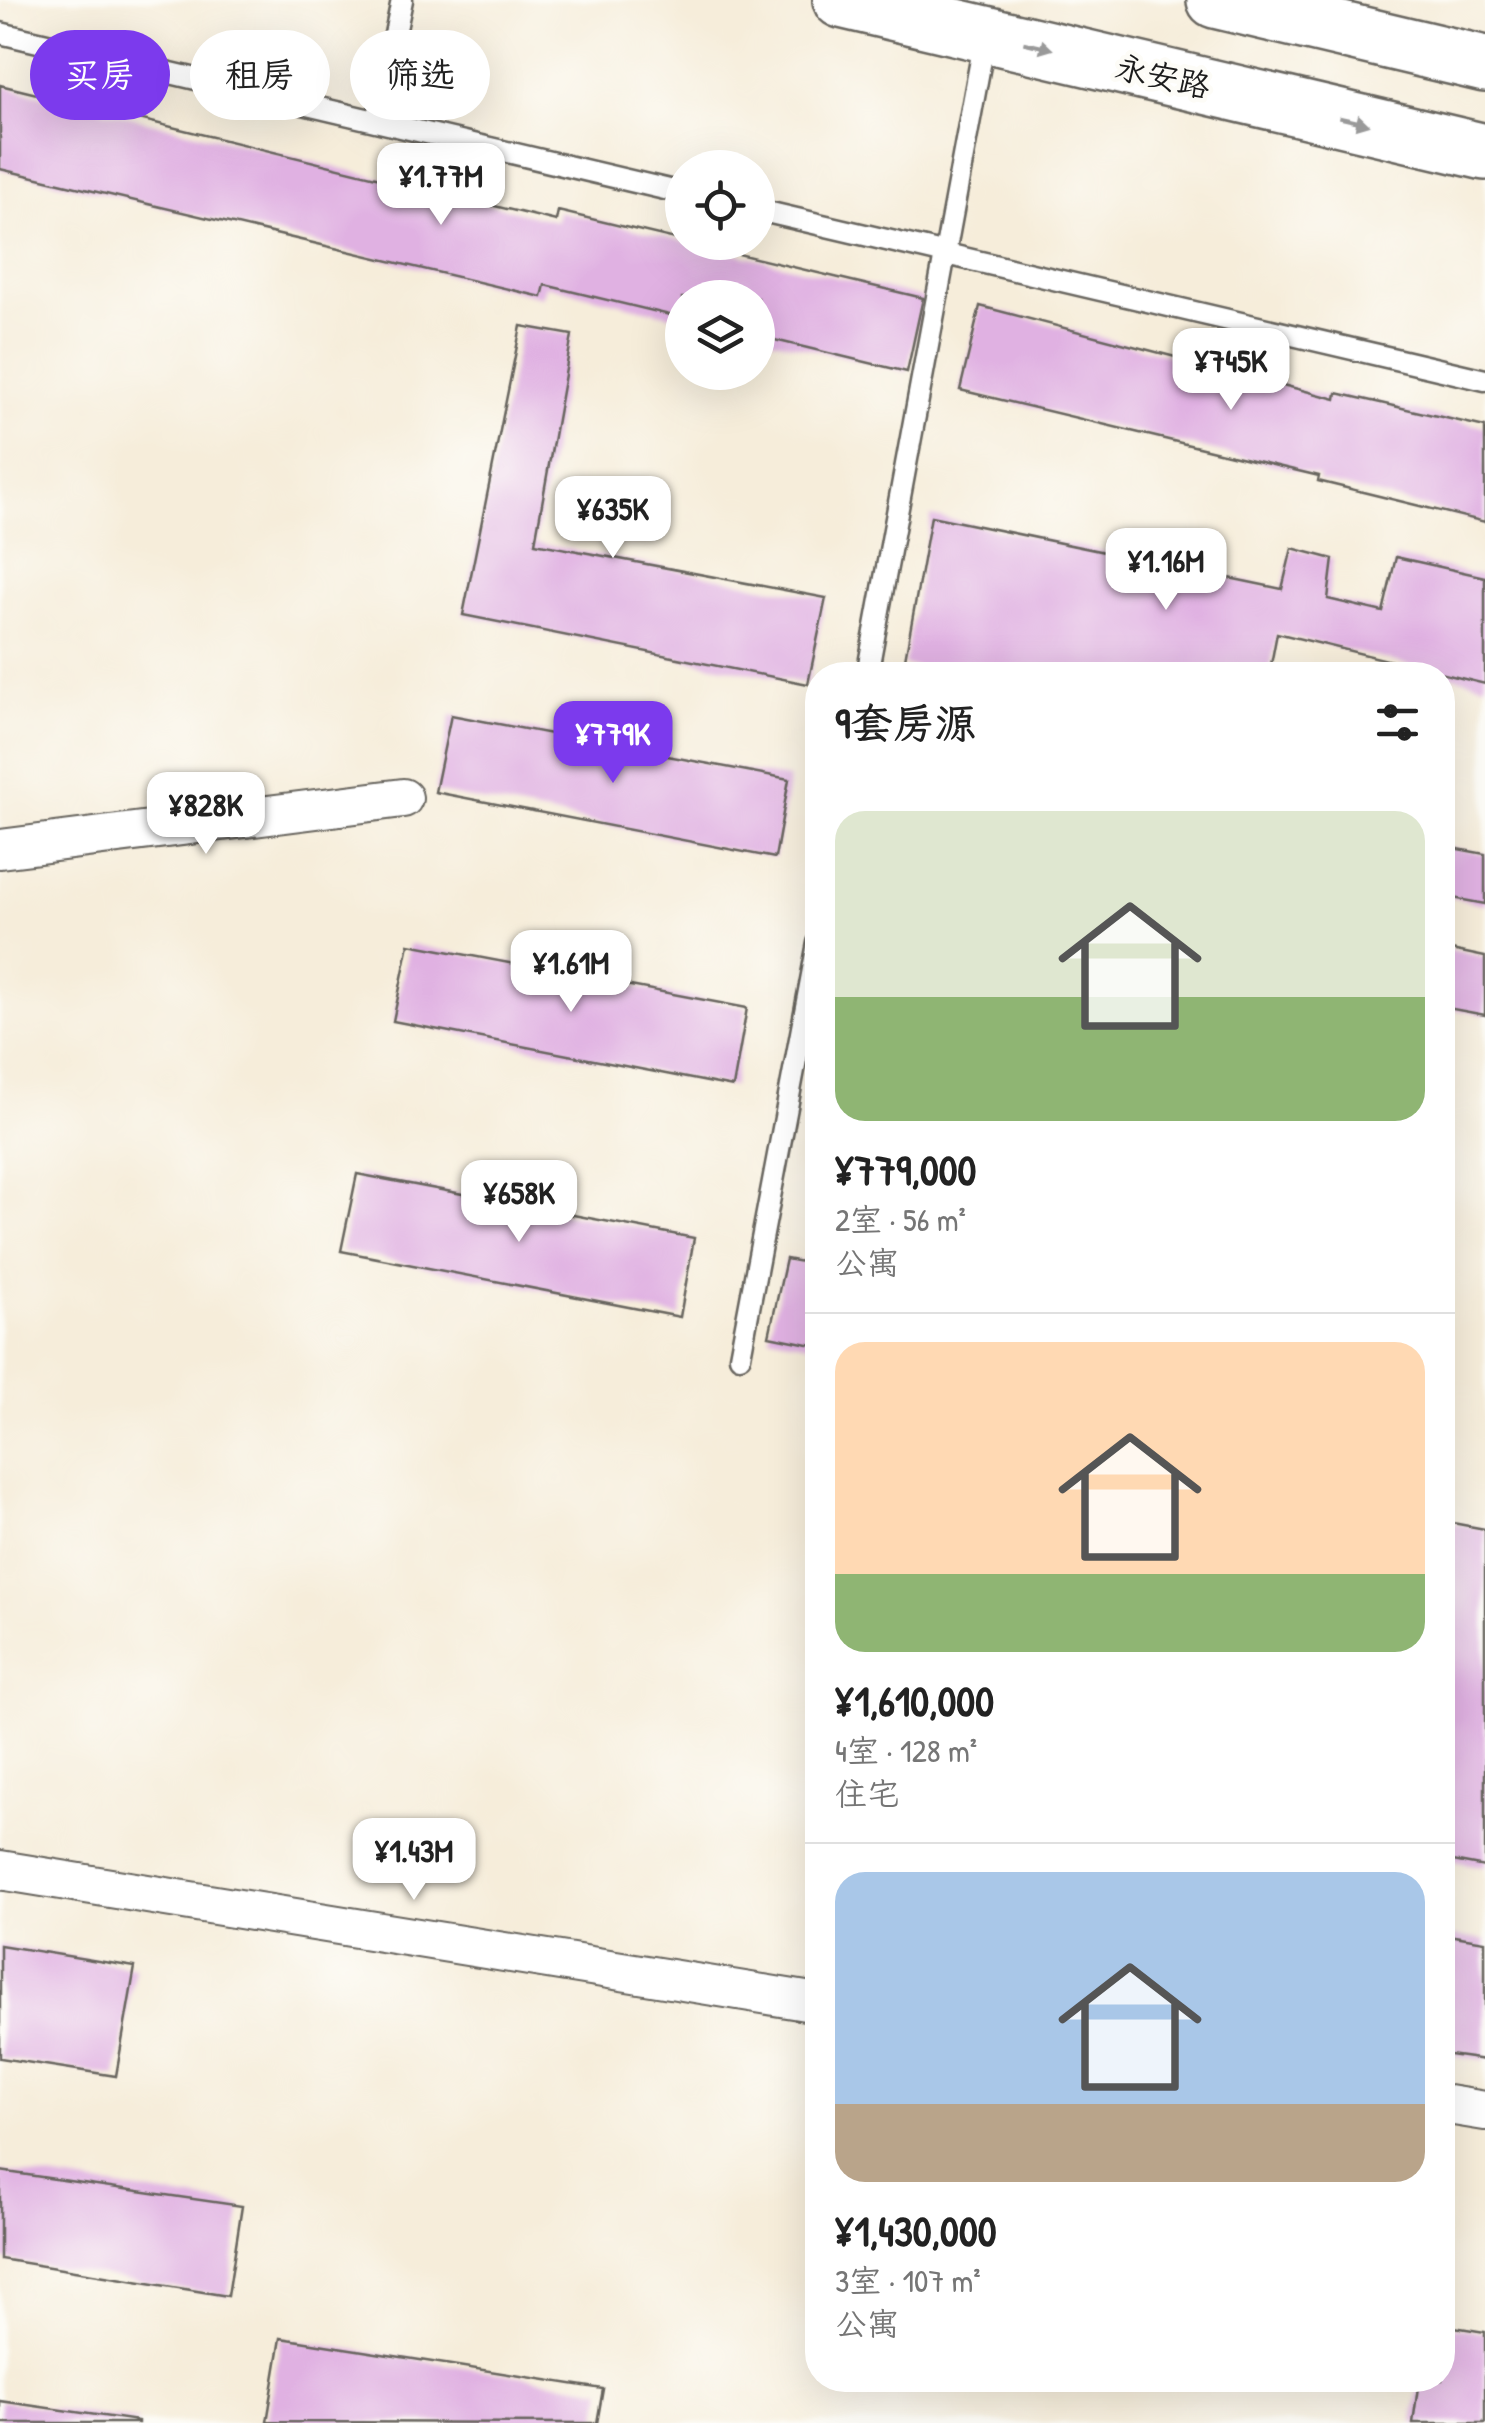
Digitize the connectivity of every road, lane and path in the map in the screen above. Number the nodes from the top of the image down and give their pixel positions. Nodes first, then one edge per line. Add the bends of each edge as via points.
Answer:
1 (402, 0) edge
2 (841, 0) edge
3 (1215, 0) edge
4 (0, 33) edge
5 (986, 34) junction
6 (1485, 64) edge
7 (378, 121) junction
8 (1485, 152) edge
9 (665, 189) edge
10 (775, 214) edge
11 (946, 254) junction
12 (1485, 380) edge
13 (869, 662) edge
14 (403, 798) dead end
15 (0, 848) edge
16 (805, 1012) edge
17 (740, 1356) dead end
18 (0, 1870) edge
19 (805, 2001) edge
20 (1455, 2106) edge
21 (1485, 2112) edge

1 - 7 lane
2 - 5 main road, 永安路
3 - 6 main road
4 - 7 lane
5 -> 8 main road, 永安路
5 - 11 lane
7 - 9 lane
10 - 11 lane
11 - 12 lane
11 - 13 lane
14 - 15 street
16 - 17 lane
18 - 19 street
20 - 21 street

